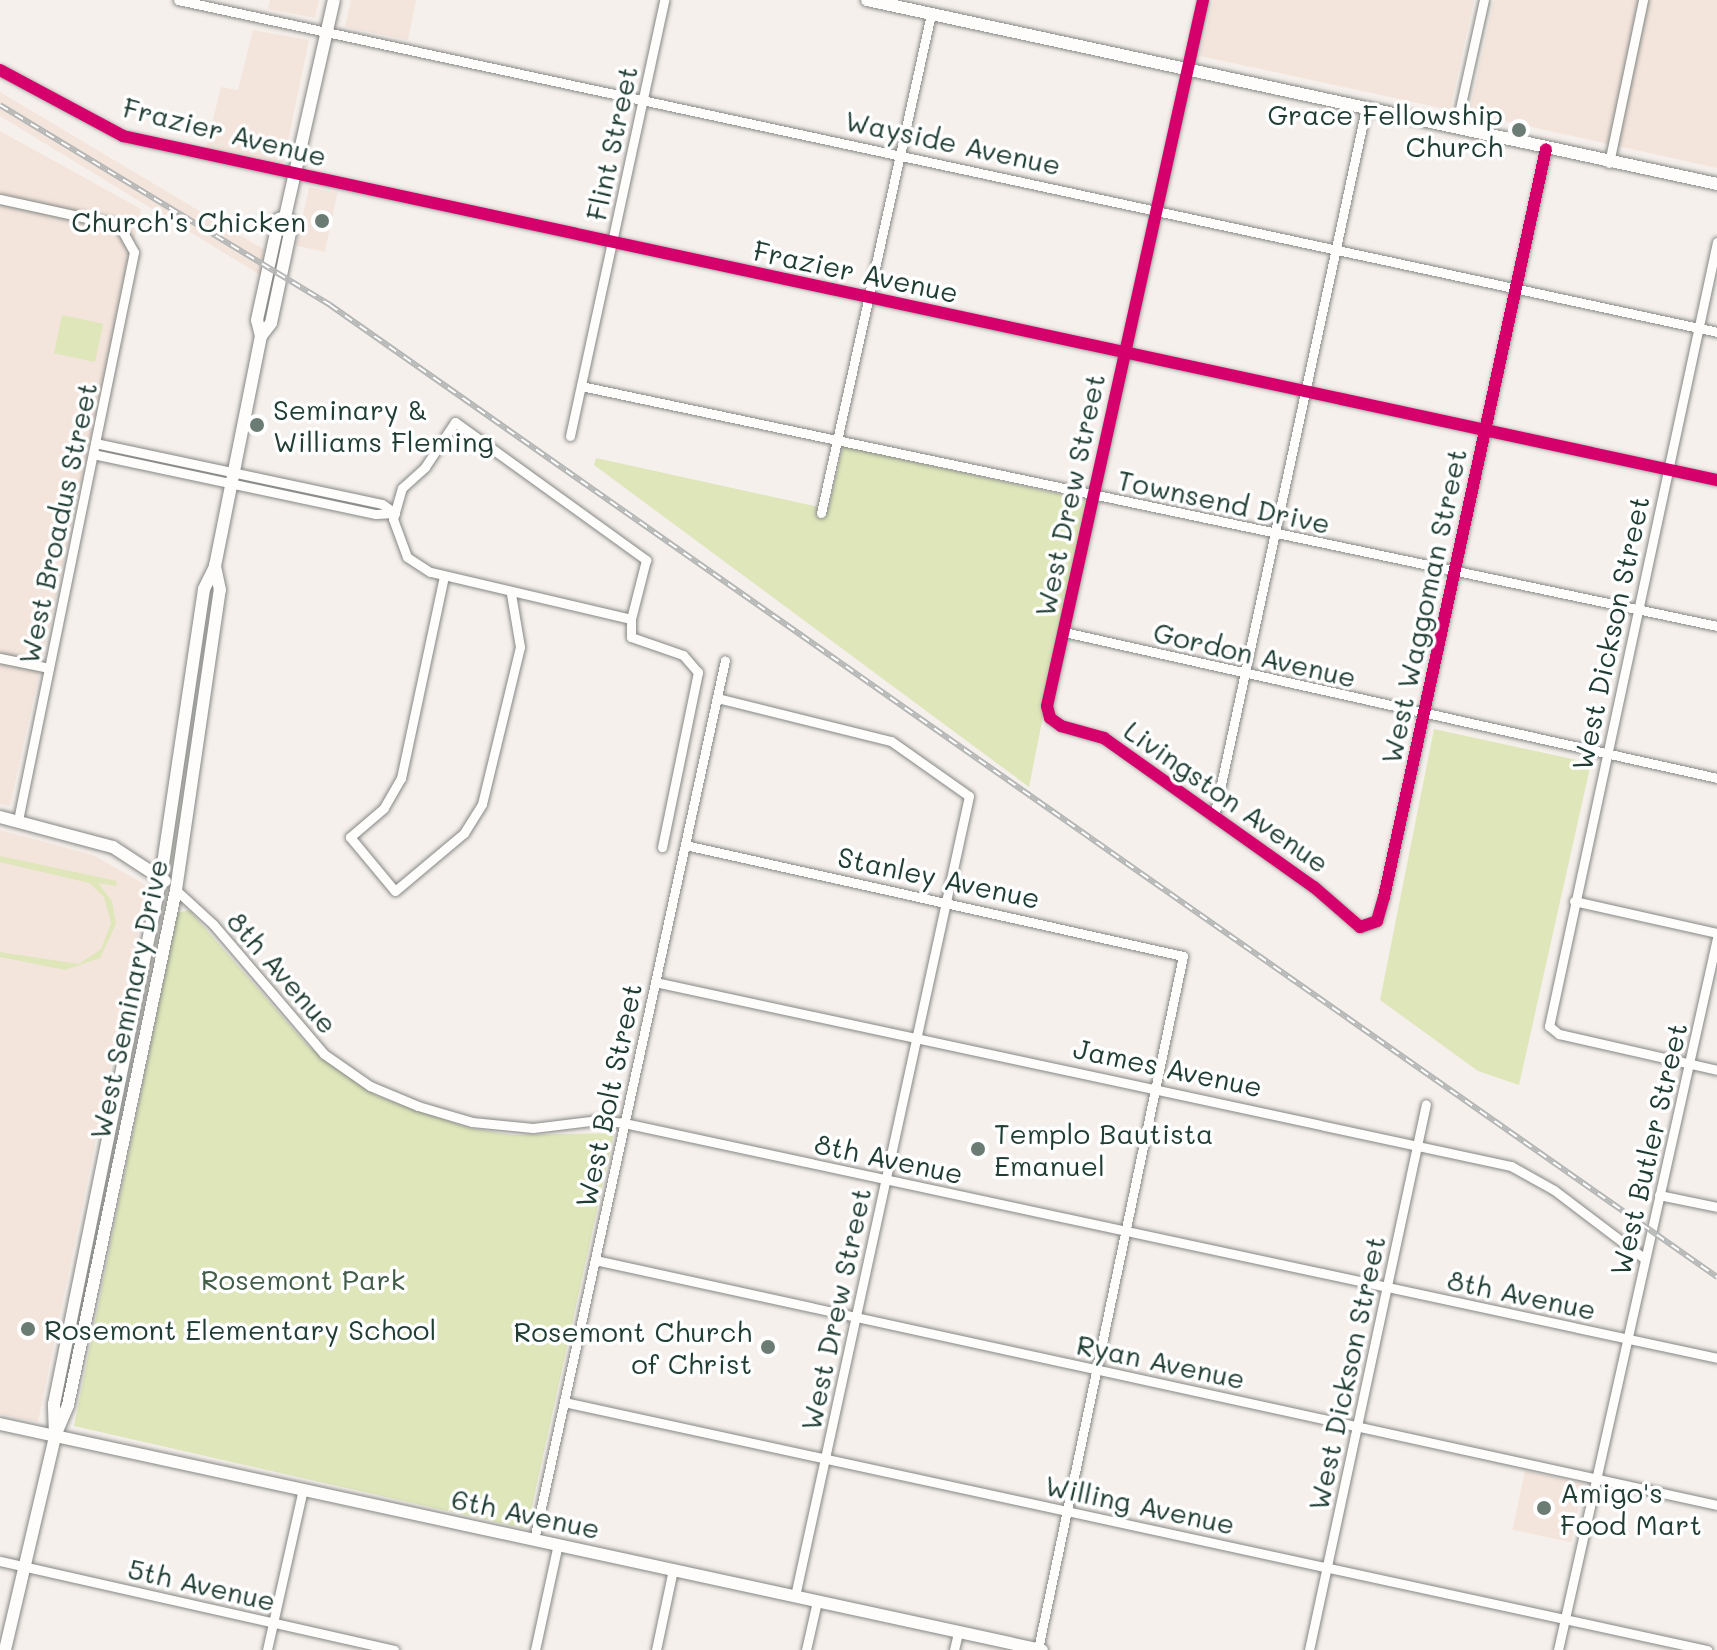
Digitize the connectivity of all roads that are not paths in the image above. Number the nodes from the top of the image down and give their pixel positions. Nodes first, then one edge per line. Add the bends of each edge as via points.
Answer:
1 (178, 0) edge
2 (334, 0) edge
3 (664, 0) edge
4 (867, 0) edge
5 (1203, 0) edge
6 (1484, 0) edge
7 (1643, 0) edge
8 (931, 14) junction
9 (327, 32) junction
10 (1188, 69) junction
11 (0, 70) edge
12 (642, 101) junction
13 (1366, 108) junction
14 (1456, 127) junction
15 (1546, 149) junction
16 (900, 152) junction
17 (1609, 163) junction
18 (295, 175) junction
19 (1717, 184) edge
20 (0, 199) edge
21 (1156, 208) junction
22 (1717, 242) edge
23 (612, 243) junction
24 (1334, 248) junction
25 (1516, 289) junction
26 (868, 299) junction
27 (1698, 328) junction
28 (1717, 332) edge
29 (1125, 351) junction
30 (581, 386) junction
31 (1306, 389) junction
32 (1486, 429) junction
33 (570, 436) dead end
34 (837, 440) junction
35 (95, 443) junction
36 (93, 454) junction
37 (1668, 469) junction
38 (231, 477) junction
39 (1717, 480) edge
40 (292, 484) junction
41 (290, 496) junction
42 (1093, 496) junction
43 (395, 513) junction
44 (821, 513) dead end
45 (1272, 534) junction
46 (215, 566) junction
47 (1455, 572) junction
48 (444, 576) junction
49 (511, 594) junction
50 (1638, 609) junction
51 (631, 619) junction
52 (1717, 626) edge
53 (1064, 632) junction
54 (0, 658) edge
55 (725, 660) dead end
56 (49, 668) junction
57 (1245, 676) junction
58 (717, 698) junction
59 (1423, 715) junction
60 (1050, 718) joint
61 (1607, 751) junction
62 (1717, 778) edge
63 (0, 817) edge
64 (1214, 817) junction
65 (18, 820) junction
66 (685, 845) junction
67 (662, 847) dead end
68 (161, 877) junction
69 (176, 890) junction
70 (946, 900) junction
71 (1574, 901) junction
72 (1368, 927) joint
73 (1717, 935) edge
74 (655, 982) junction
75 (131, 1026) junction
76 (147, 1030) junction
77 (916, 1038) junction
78 (1690, 1064) junction
79 (1717, 1070) edge
80 (1155, 1090) junction
81 (1426, 1104) dead end
82 (624, 1123) junction
83 (1418, 1144) junction
84 (886, 1180) junction
85 (1659, 1195) junction
86 (1717, 1207) edge
87 (89, 1231) junction
88 (1125, 1231) junction
89 (105, 1235) junction
90 (1645, 1259) junction
91 (595, 1260) junction
92 (1387, 1287) junction
93 (856, 1317) junction
94 (1627, 1339) junction
95 (1717, 1358) edge
96 (1096, 1370) junction
97 (564, 1402) junction
98 (0, 1424) edge
99 (1357, 1427) junction
100 (55, 1436) junction
101 (825, 1458) junction
102 (1595, 1479) junction
103 (303, 1489) junction
104 (1717, 1505) edge
105 (1067, 1511) junction
106 (534, 1540) junction
107 (558, 1544) junction
108 (0, 1561) edge
109 (23, 1566) junction
110 (1326, 1567) junction
111 (673, 1569) junction
112 (795, 1596) junction
113 (817, 1601) junction
114 (1565, 1619) junction
115 (273, 1623) junction
116 (958, 1632) junction
117 (5, 1650) edge
118 (267, 1650) edge
119 (394, 1650) edge
120 (535, 1650) edge
121 (656, 1650) edge
122 (806, 1650) edge
123 (954, 1650) edge
124 (1040, 1650) edge
125 (1309, 1650) edge
126 (1558, 1650) edge
127 (1707, 1650) edge

1 - 9 street, Wayside Avenue
2 - 9 main road, West Seminary Drive
3 - 12 street, Flint Street
4 - 8 main road
5 - 10 street, West Drew Street
6 - 14 street
7 - 17 street
8 - 10 main road
8 - 16 street
9 - 12 street, Wayside Avenue
9 - 18 main road, West Seminary Drive
10 - 13 main road
10 - 21 street, West Drew Street
11 - 18 street, Frazier Avenue via 123,136
12 - 16 street, Wayside Avenue
12 - 23 street, Flint Street
13 - 14 main road
13 - 24 street
14 - 15 main road
15 - 17 main road
15 - 25 street, West Waggoman Street
16 - 21 street, Wayside Avenue
16 - 26 street
17 - 19 main road
18 - 23 street, Frazier Avenue
18 - 38 main road, West Seminary Drive via 285,217 279,219 257,320 261,336
20 - 35 street, West Broadus Street via 119,225 128,235 132,263
21 - 24 street, Wayside Avenue
21 - 29 street, West Drew Street
22 - 27 street, West Dickson Street
23 - 26 street, Frazier Avenue
23 - 30 street, Flint Street
24 - 25 street, Wayside Avenue
24 - 31 street
25 - 27 street, Wayside Avenue
25 - 32 street, West Waggoman Street
26 - 29 street, Frazier Avenue
26 - 34 street
27 - 28 street, Wayside Avenue
27 - 37 street, West Dickson Street
29 - 31 street, Frazier Avenue
29 - 42 street, West Drew Street
30 - 33 street, Flint Street
30 - 34 street, Townsend Drive
31 - 32 street, Frazier Avenue
31 - 45 street
32 - 37 street, Frazier Avenue
32 - 47 street, West Waggoman Street
34 - 42 street, Townsend Drive
34 - 44 street
35 - 36 street, West Broadus Street
35 - 38 street
36 - 38 street
36 - 56 street, West Broadus Street
37 - 39 street, Frazier Avenue
37 - 50 street, West Dickson Street
38 - 40 street
38 - 41 street
38 - 46 main road, West Seminary Drive
40 - 41 street
40 - 43 street via 382,504
41 - 43 street via 376,514
42 - 45 street, Townsend Drive
42 - 53 street, West Drew Street
43 - 48 street via 396,533 407,557
43 - 51 street via 402,488 425,467 455,422 646,560
45 - 47 street, Townsend Drive
45 - 57 street
46 - 68 main road, West Seminary Drive via 204,589
46 - 69 main road, West Seminary Drive via 220,590
47 - 50 street, Townsend Drive
47 - 59 street, West Waggoman Street
48 - 49 street
48 - 49 street via 401,778 384,808 350,837 395,891 464,833 482,804 520,647
49 - 51 street
50 - 52 street, Townsend Drive
50 - 61 street, West Dickson Street
51 - 67 street via 630,633 638,642 683,655 698,672
53 - 57 street, Gordon Avenue
53 - 60 street, West Drew Street via 1048,694
54 - 56 street
55 - 58 street, West Bolt Street
56 - 65 street, West Broadus Street
57 - 59 street, Gordon Avenue
57 - 64 street
58 - 66 street, West Bolt Street
58 - 70 street, West Drew Street via 891,741 969,796
59 - 61 street, Gordon Avenue
59 - 72 street, West Waggoman Street via 1384,897 1377,921
60 - 64 street, Livingston Avenue via 1104,738
61 - 62 street, Gordon Avenue
61 - 71 street, West Dickson Street
63 - 65 main road
64 - 72 street, Livingston Avenue via 1360,927
65 - 68 main road via 113,847
66 - 70 street, Stanley Avenue
66 - 74 street, West Bolt Street
68 - 69 main road
68 - 75 main road, West Seminary Drive
69 - 76 main road, West Seminary Drive
69 - 82 street, 8th Avenue via 213,924 307,1037 370,1086 472,1122 533,1128 599,1120
70 - 77 street, West Drew Street
70 - 80 street, Stanley Avenue via 1183,956
71 - 73 street
71 - 78 street, West Dickson Street via 1549,1017 1552,1032
73 - 78 street, West Butler Street
74 - 77 street, James Avenue
74 - 82 street, West Bolt Street
75 - 76 main road
75 - 87 main road, West Seminary Drive
76 - 89 main road, West Seminary Drive
77 - 80 street, James Avenue
77 - 84 street, West Drew Street
78 - 79 street
78 - 85 street, West Butler Street
80 - 83 street, James Avenue
80 - 88 street
81 - 83 street, West Dickson Street
82 - 84 street, 8th Avenue
82 - 91 street, West Bolt Street
83 - 90 street, James Avenue via 1532,1176
83 - 92 street, West Dickson Street
84 - 88 street, 8th Avenue
84 - 93 street, West Drew Street
85 - 86 street
85 - 90 street, West Butler Street
87 - 89 main road
87 - 100 main road, West Seminary Drive via 54,1404
88 - 92 street, 8th Avenue
88 - 96 street
89 - 100 main road, West Seminary Drive via 68,1405
90 - 94 street, West Butler Street
91 - 93 street, Ryan Avenue
91 - 97 street, West Bolt Street
92 - 94 street, 8th Avenue
92 - 99 street, West Dickson Street
93 - 96 street, Ryan Avenue
93 - 101 street, West Drew Street
94 - 95 street, 8th Avenue
94 - 102 street, West Butler Street
96 - 99 street, Ryan Avenue
96 - 105 street
97 - 101 street, Willing Avenue
97 - 106 street, West Bolt Street
98 - 100 main road, 6th Avenue
99 - 102 street, Ryan Avenue
99 - 110 street, West Dickson Street
100 - 103 main road, 6th Avenue
100 - 109 main road, West Seminary Drive
101 - 105 street, Willing Avenue
101 - 112 street, West Drew Street
102 - 104 street, Ryan Avenue
102 - 114 street, West Butler Street
103 - 106 main road, 6th Avenue
103 - 115 street
105 - 110 street, Willing Avenue
105 - 124 street
106 - 107 main road, 6th Avenue
107 - 111 main road, 6th Avenue
107 - 120 street
108 - 109 street, 5th Avenue
109 - 115 street, 5th Avenue
109 - 117 main road, West Seminary Drive
110 - 114 street, Willing Avenue
110 - 125 street, West Dickson Street
111 - 112 main road, 6th Avenue
111 - 121 street
112 - 113 main road, 6th Avenue
113 - 116 main road, 6th Avenue
113 - 122 street
114 - 126 street, West Butler Street
114 - 127 street, Willing Avenue
115 - 118 street
115 - 119 street, 5th Avenue
116 - 123 street
116 - 124 main road, 6th Avenue

